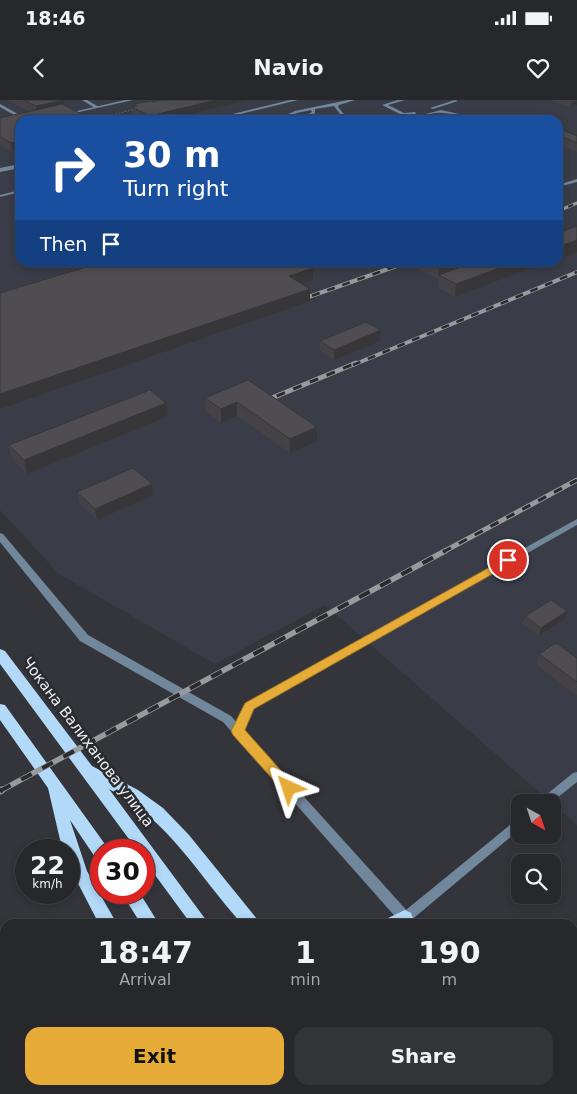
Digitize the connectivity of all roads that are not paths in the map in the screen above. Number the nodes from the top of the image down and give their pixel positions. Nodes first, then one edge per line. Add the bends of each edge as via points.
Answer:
1 (84, 100) edge
2 (132, 100) edge
3 (296, 100) edge
4 (353, 100) edge
5 (403, 100) edge
6 (456, 101) edge
7 (337, 104) junction
8 (0, 105) edge
9 (97, 107) junction
10 (17, 115) edge
11 (62, 115) edge
12 (232, 115) edge
13 (309, 115) edge
14 (342, 115) edge
15 (425, 115) edge
16 (459, 115) edge
17 (15, 167) edge
18 (0, 170) edge
19 (577, 180) edge
20 (563, 184) edge
21 (15, 193) edge
22 (0, 196) edge
23 (577, 522) edge
24 (0, 536) edge
25 (0, 654) edge
26 (0, 708) edge
27 (238, 731) junction
28 (84, 769) junction
29 (577, 776) edge
30 (54, 784) junction
31 (555, 794) edge
32 (511, 831) edge
33 (92, 839) edge
34 (137, 904) edge
35 (105, 919) edge
36 (148, 919) edge
37 (197, 919) edge
38 (249, 919) edge
39 (400, 919) edge
40 (407, 919) edge

1 - 9 street
2 - 9 lane
3 - 12 street
4 - 7 lane
5 - 6 lane via 383,106 404,114
7 - 13 lane via 313,109
7 - 14 lane
8 - 10 lane
9 - 11 lane
15 - 16 lane via 441,111
17 - 18 street
19 - 20 lane
21 - 22 lane
23 - 27 lane via 249,706
24 - 27 street via 84,638 226,719
25 - 28 main road, Чокана Валиханова улица
26 - 30 main road
27 - 39 street
28 - 37 main road, Чокана Валиханова улица
28 - 38 main road via 130,792 158,813
29 - 31 lane
30 - 33 main road
30 - 35 main road via 72,859
32 - 40 lane
34 - 36 main road

